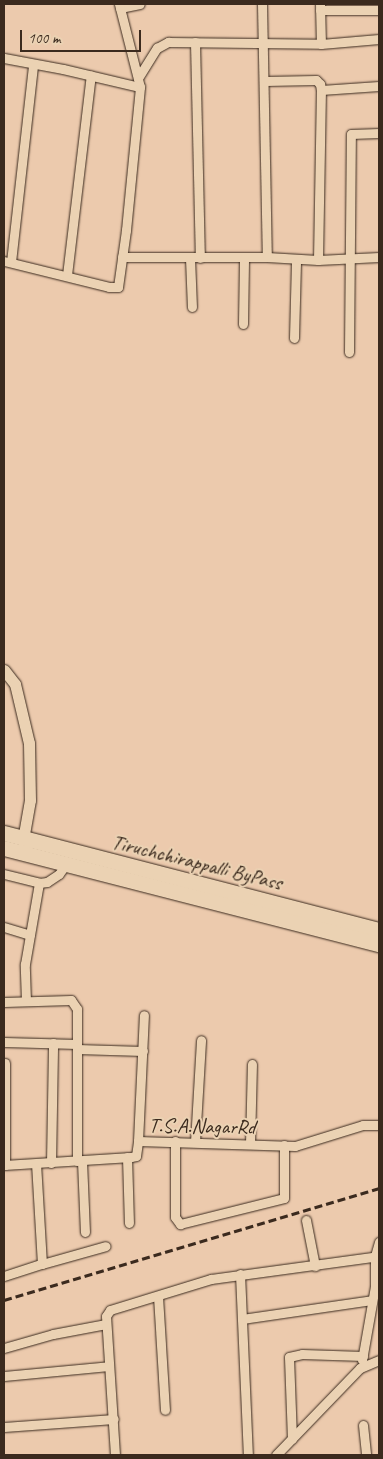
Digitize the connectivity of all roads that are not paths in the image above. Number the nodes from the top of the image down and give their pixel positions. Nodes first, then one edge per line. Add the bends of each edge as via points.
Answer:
1 (140, 4) edge
2 (262, 4) edge
3 (119, 6) edge
4 (320, 7) edge
5 (379, 10) edge
6 (379, 39) edge
7 (196, 42) junction
8 (263, 43) junction
9 (321, 44) junction
10 (4, 58) edge
11 (33, 65) junction
12 (91, 75) junction
13 (265, 81) junction
14 (139, 82) junction
15 (379, 86) edge
16 (321, 90) junction
17 (379, 133) edge
18 (122, 257) junction
19 (267, 257) junction
20 (379, 257) edge
21 (190, 258) junction
22 (200, 258) junction
23 (350, 258) junction
24 (244, 259) junction
25 (296, 260) junction
26 (318, 260) junction
27 (8, 262) edge
28 (67, 275) junction
29 (192, 307) dead end
30 (242, 324) dead end
31 (294, 338) dead end
32 (349, 352) dead end
33 (4, 670) edge
34 (4, 833) edge
35 (11, 844) edge
36 (66, 864) junction
37 (99, 872) junction
38 (4, 874) edge
39 (39, 883) junction
40 (4, 928) edge
41 (379, 930) edge
42 (30, 934) junction
43 (379, 944) edge
44 (26, 1000) junction
45 (4, 1002) edge
46 (144, 1015) dead end
47 (200, 1040) dead end
48 (4, 1042) edge
49 (53, 1043) junction
50 (77, 1046) junction
51 (143, 1051) junction
52 (5, 1063) dead end
53 (252, 1064) dead end
54 (379, 1125) edge
55 (139, 1126) junction
56 (138, 1141) junction
57 (154, 1142) junction
58 (174, 1142) junction
59 (195, 1142) junction
60 (250, 1144) junction
61 (284, 1145) junction
62 (127, 1157) junction
63 (79, 1161) junction
64 (51, 1163) junction
65 (36, 1164) junction
66 (4, 1165) edge
67 (306, 1220) dead end
68 (129, 1223) dead end
69 (85, 1232) dead end
70 (379, 1242) edge
71 (106, 1246) dead end
72 (377, 1256) edge
73 (42, 1264) junction
74 (315, 1266) junction
75 (240, 1274) junction
76 (4, 1276) edge
77 (158, 1296) junction
78 (372, 1300) junction
79 (242, 1319) junction
80 (106, 1324) junction
81 (4, 1348) edge
82 (363, 1356) junction
83 (379, 1360) edge
84 (109, 1366) junction
85 (360, 1368) junction
86 (4, 1376) edge
87 (165, 1410) dead end
88 (114, 1419) junction
89 (363, 1425) dead end
90 (4, 1427) edge
91 (292, 1439) junction
92 (114, 1455) edge
93 (248, 1455) edge
94 (276, 1455) edge
95 (366, 1455) edge

1 - 3 street
2 - 8 street
3 - 14 street
4 - 5 street
4 - 9 street
6 - 9 street
7 - 8 street
7 - 14 street via 168,42 157,48
7 - 22 street
8 - 9 street
8 - 13 street
10 - 11 street
11 - 12 street
11 - 27 street
12 - 14 street
12 - 28 street
13 - 16 street via 316,80
13 - 19 street
14 - 18 street
15 - 16 street
16 - 26 street
17 - 23 street via 351,134
18 - 21 street
18 - 28 street via 118,287
19 - 24 street
19 - 25 street
20 - 23 street
21 - 22 street
21 - 29 street
22 - 24 street
23 - 26 street
23 - 32 street
24 - 30 street
25 - 26 street
25 - 31 street
27 - 28 street
33 - 35 street via 15,684 29,742 30,800
34 - 35 highway, Tiruchchirappalli ByPass
35 - 36 highway, Tiruchchirappalli ByPass
35 - 37 street, Tiruchchirappalli ByPass via 88,864
35 - 41 highway, Tiruchchirappalli ByPass
36 - 37 highway, Tiruchchirappalli ByPass
36 - 39 street via 53,879
37 - 43 highway, Tiruchchirappalli ByPass
38 - 39 street
39 - 42 street
40 - 42 street
42 - 44 street via 25,964
44 - 45 street
44 - 50 street via 71,1000 77,1009
46 - 51 street
47 - 59 street
48 - 49 street
49 - 50 street
49 - 64 street
50 - 51 street
50 - 63 street
51 - 55 street
52 - 66 street
53 - 60 street
54 - 61 street, T.S.A.NagarRd via 363,1125 295,1146
55 - 56 street
55 - 57 street
56 - 57 street, T.S.A.NagarRd
56 - 62 street, T.S.A.NagarRd via 136,1156
57 - 58 street, T.S.A.NagarRd
58 - 59 street, T.S.A.NagarRd
58 - 61 street via 175,1217 180,1224 284,1198
59 - 60 street, T.S.A.NagarRd
60 - 61 street, T.S.A.NagarRd
62 - 63 street, T.S.A.NagarRd
62 - 68 street
63 - 64 street, T.S.A.NagarRd
63 - 69 street
64 - 65 street, T.S.A.NagarRd
65 - 66 street, T.S.A.NagarRd
65 - 73 street
67 - 74 street
70 - 72 street
71 - 73 street
72 - 74 street
72 - 78 street
73 - 76 street
74 - 75 street
75 - 77 street via 210,1279
75 - 79 street
77 - 80 street via 106,1312
77 - 87 street
78 - 79 street
78 - 82 street
79 - 93 street
80 - 81 street
80 - 84 street
82 - 85 street
82 - 91 street via 302,1354 289,1357
83 - 85 street
84 - 86 street
84 - 88 street
85 - 91 street
88 - 90 street
88 - 92 street
89 - 95 street
91 - 94 street

